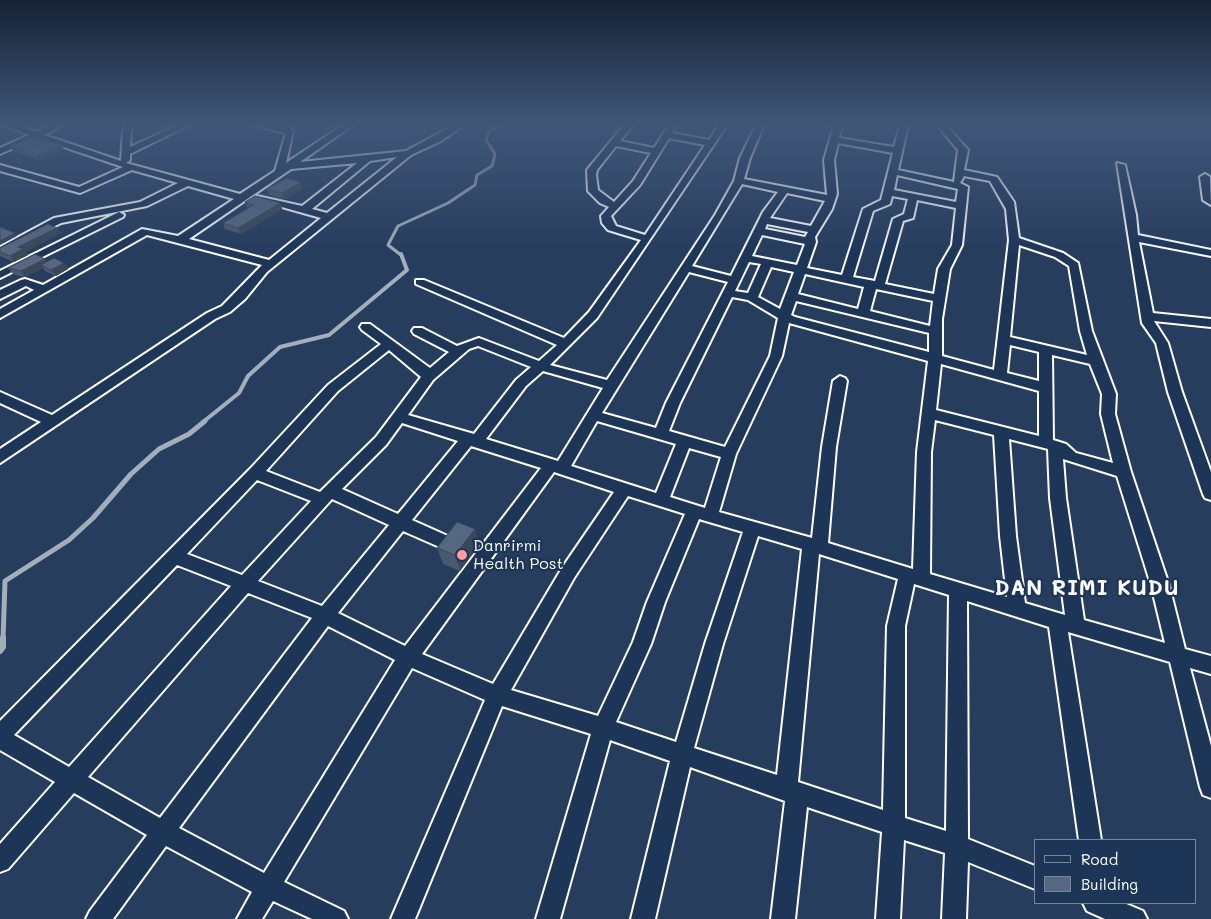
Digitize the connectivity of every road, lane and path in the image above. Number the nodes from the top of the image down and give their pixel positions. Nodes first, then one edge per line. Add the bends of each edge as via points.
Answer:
1 (0, 168) edge
2 (124, 168) edge
3 (140, 168) edge
4 (280, 168) edge
5 (286, 168) edge
6 (356, 168) edge
7 (389, 168) edge
8 (594, 168) edge
9 (646, 168) edge
10 (694, 168) edge
11 (742, 168) edge
12 (830, 168) edge
13 (895, 168) edge
14 (961, 168) edge
15 (1121, 168) edge
16 (894, 172) junction
17 (960, 172) junction
18 (279, 173) junction
19 (1204, 177) dead end
20 (739, 181) junction
21 (188, 182) junction
22 (964, 187) junction
23 (784, 190) junction
24 (889, 192) junction
25 (245, 196) junction
26 (913, 197) junction
27 (830, 198) junction
28 (1211, 202) edge
29 (615, 206) junction
30 (960, 206) junction
31 (128, 209) junction
32 (304, 210) junction
33 (329, 217) junction
34 (765, 220) junction
35 (814, 230) junction
36 (759, 231) junction
37 (1133, 237) junction
38 (647, 239) junction
39 (180, 240) junction
40 (1014, 240) junction
41 (811, 242) junction
42 (0, 251) edge
43 (1211, 253) edge
44 (746, 258) junction
45 (767, 263) junction
46 (272, 264) junction
47 (685, 268) junction
48 (801, 270) junction
49 (0, 275) edge
50 (848, 279) junction
51 (735, 280) junction
52 (420, 282) dead end
53 (875, 285) junction
54 (43, 289) junction
55 (728, 293) junction
56 (0, 295) edge
57 (791, 296) junction
58 (752, 297) junction
59 (939, 298) junction
60 (0, 314) edge
61 (863, 314) junction
62 (784, 316) junction
63 (1147, 316) junction
64 (1211, 323) edge
65 (366, 327) dead end
66 (418, 331) dead end
67 (936, 332) junction
68 (1004, 340) junction
69 (389, 344) junction
70 (566, 344) junction
71 (1045, 349) junction
72 (458, 351) junction
73 (935, 358) junction
74 (1095, 361) junction
75 (540, 366) junction
76 (1000, 376) junction
77 (428, 377) junction
78 (840, 381) dead end
79 (611, 386) junction
80 (1046, 388) junction
81 (0, 397) edge
82 (929, 413) junction
83 (593, 415) junction
84 (399, 417) junction
85 (53, 420) junction
86 (1002, 431) junction
87 (660, 436) junction
88 (473, 439) junction
89 (684, 443) junction
90 (1050, 444) junction
91 (729, 454) junction
92 (0, 457) edge
93 (557, 466) junction
94 (1123, 472) junction
95 (255, 473) junction
96 (624, 489) junction
97 (1211, 494) edge
98 (326, 495) junction
99 (660, 501) junction
100 (702, 514) junction
101 (400, 523) junction
102 (753, 528) junction
103 (444, 542) edge
104 (815, 546) junction
105 (174, 556) junction
106 (914, 577) junction
107 (245, 583) junction
108 (958, 590) junction
109 (1017, 609) junction
110 (325, 616) junction
111 (1066, 624) junction
112 (1179, 656) junction
113 (408, 657) junction
114 (1211, 665) edge
115 (497, 695) junction
116 (603, 728) junction
117 (0, 735) edge
118 (0, 739) edge
119 (682, 755) junction
120 (72, 781) junction
121 (1211, 788) edge
122 (791, 793) junction
123 (894, 826) junction
124 (163, 832) junction
125 (1090, 839) edge
126 (957, 846) junction
127 (0, 861) edge
128 (1034, 878) edge
129 (269, 888) junction
130 (1099, 907) edge
131 (98, 919) edge
132 (249, 919) edge
133 (336, 919) edge
134 (403, 919) edge
135 (548, 919) edge
136 (644, 919) edge
137 (783, 919) edge
138 (888, 919) edge
139 (954, 919) edge
140 (1135, 919) edge

1 - 2 street via 80,190
3 - 21 street
4 - 18 street
5 - 18 street
6 - 32 street
7 - 33 street
8 - 29 street via 593,191
9 - 29 street
10 - 38 street
11 - 20 street
12 - 27 street
13 - 16 street
14 - 17 street
15 - 37 street
16 - 22 street
16 - 24 street
17 - 22 street via 958,183
17 - 40 street via 994,179 996,187 1009,202
18 - 25 street
19 - 28 street
20 - 23 street
20 - 47 street
21 - 25 street
21 - 31 street
22 - 30 street
23 - 27 street
23 - 34 street
24 - 26 street
24 - 50 street via 885,204 868,210
25 - 32 street
25 - 39 street
26 - 30 street
26 - 53 street via 909,216 898,219
27 - 35 street
29 - 38 street via 606,216 607,223 612,228
30 - 59 street via 957,245 944,269
31 - 42 street via 58,220
31 - 49 street
32 - 33 street
33 - 46 street
34 - 35 street
34 - 36 street
35 - 41 street
36 - 41 street
36 - 44 street
37 - 43 street
37 - 63 street via 1140,262
38 - 70 street via 593,315
39 - 46 street
39 - 54 street via 151,232 142,233
40 - 68 street
40 - 74 street via 1059,255 1074,265
41 - 48 street
44 - 45 street
44 - 51 street
45 - 48 street
45 - 58 street
46 - 85 street via 226,309
47 - 51 street
47 - 79 street
48 - 50 street
48 - 57 street
50 - 53 street
51 - 55 street
52 - 70 street
53 - 59 street
53 - 61 street
54 - 56 street via 25,282
54 - 60 street
55 - 58 street
55 - 87 street
57 - 61 street
57 - 62 street
58 - 62 street
59 - 67 street
61 - 67 street
62 - 73 street
62 - 91 street via 776,356
63 - 64 street
63 - 97 street via 1148,323 1162,343
65 - 69 street
66 - 72 street
67 - 73 street
68 - 71 street
68 - 76 street
69 - 77 street via 427,372
69 - 95 street via 333,388
70 - 75 street
71 - 74 street
71 - 80 street
72 - 75 street via 470,343 479,342
72 - 77 street
73 - 76 street
73 - 82 street
74 - 94 street via 1109,394 1108,414
75 - 79 street
75 - 88 street via 521,383
76 - 80 street
77 - 84 street
78 - 104 street
79 - 83 street
80 - 90 street
81 - 85 street
82 - 86 street
82 - 106 street
83 - 87 street
83 - 93 street
84 - 88 street
84 - 98 street via 381,440
85 - 92 street
86 - 90 street
86 - 109 street via 1008,536
87 - 89 street
88 - 93 street
88 - 101 street
89 - 91 street
89 - 99 street
90 - 94 street via 1071,457
90 - 111 street via 1058,498
91 - 100 street
93 - 96 street
93 - 113 street
94 - 112 street
95 - 98 street
95 - 105 street
96 - 99 street
96 - 115 street via 568,573
98 - 101 street
98 - 107 street
99 - 100 street
100 - 102 street
100 - 116 street via 656,602 642,644
101 - 103 street
101 - 110 street
102 - 104 street
102 - 119 street via 718,631
104 - 106 street
104 - 122 street
105 - 107 street
105 - 117 street
106 - 108 street
106 - 123 street via 896,626
107 - 110 street
107 - 120 street
108 - 109 street
108 - 126 street
109 - 111 street
110 - 113 street
110 - 124 street
111 - 112 street
111 - 125 street
112 - 114 street
112 - 121 street
113 - 115 street
113 - 129 street
115 - 116 street
115 - 134 street
116 - 119 street
116 - 135 street
118 - 120 street
119 - 122 street
119 - 136 street
120 - 124 street
120 - 127 street
122 - 123 street
122 - 137 street
123 - 126 street
123 - 138 street
124 - 129 street
124 - 131 street
126 - 128 street
126 - 139 street
129 - 132 street
129 - 133 street
130 - 140 street

